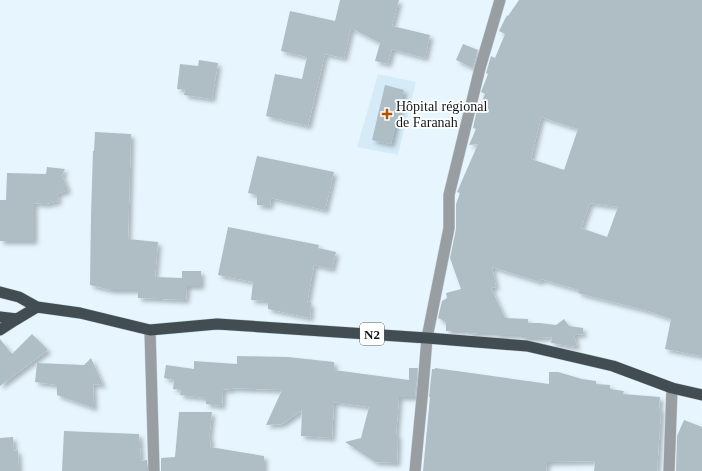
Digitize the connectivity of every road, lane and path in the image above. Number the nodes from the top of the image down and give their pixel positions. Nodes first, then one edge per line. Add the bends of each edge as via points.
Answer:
1 (500, 0) edge
2 (0, 292) edge
3 (37, 307) junction
4 (0, 317) edge
5 (17, 319) junction
6 (0, 330) edge
7 (150, 330) junction
8 (427, 338) junction
9 (672, 388) junction
10 (702, 395) edge
11 (154, 471) edge
12 (415, 471) edge
13 (669, 471) edge

1 - 8 street via 480,68 449,195 449,228
2 - 3 highway, N2 via 19,296
3 - 5 highway
3 - 7 highway, N2 via 80,313
4 - 5 highway
5 - 6 highway
7 - 8 highway, N2 via 217,324
7 - 11 street
8 - 9 highway, N2 via 527,346 613,366
8 - 12 street
9 - 10 highway, N2
9 - 13 street

